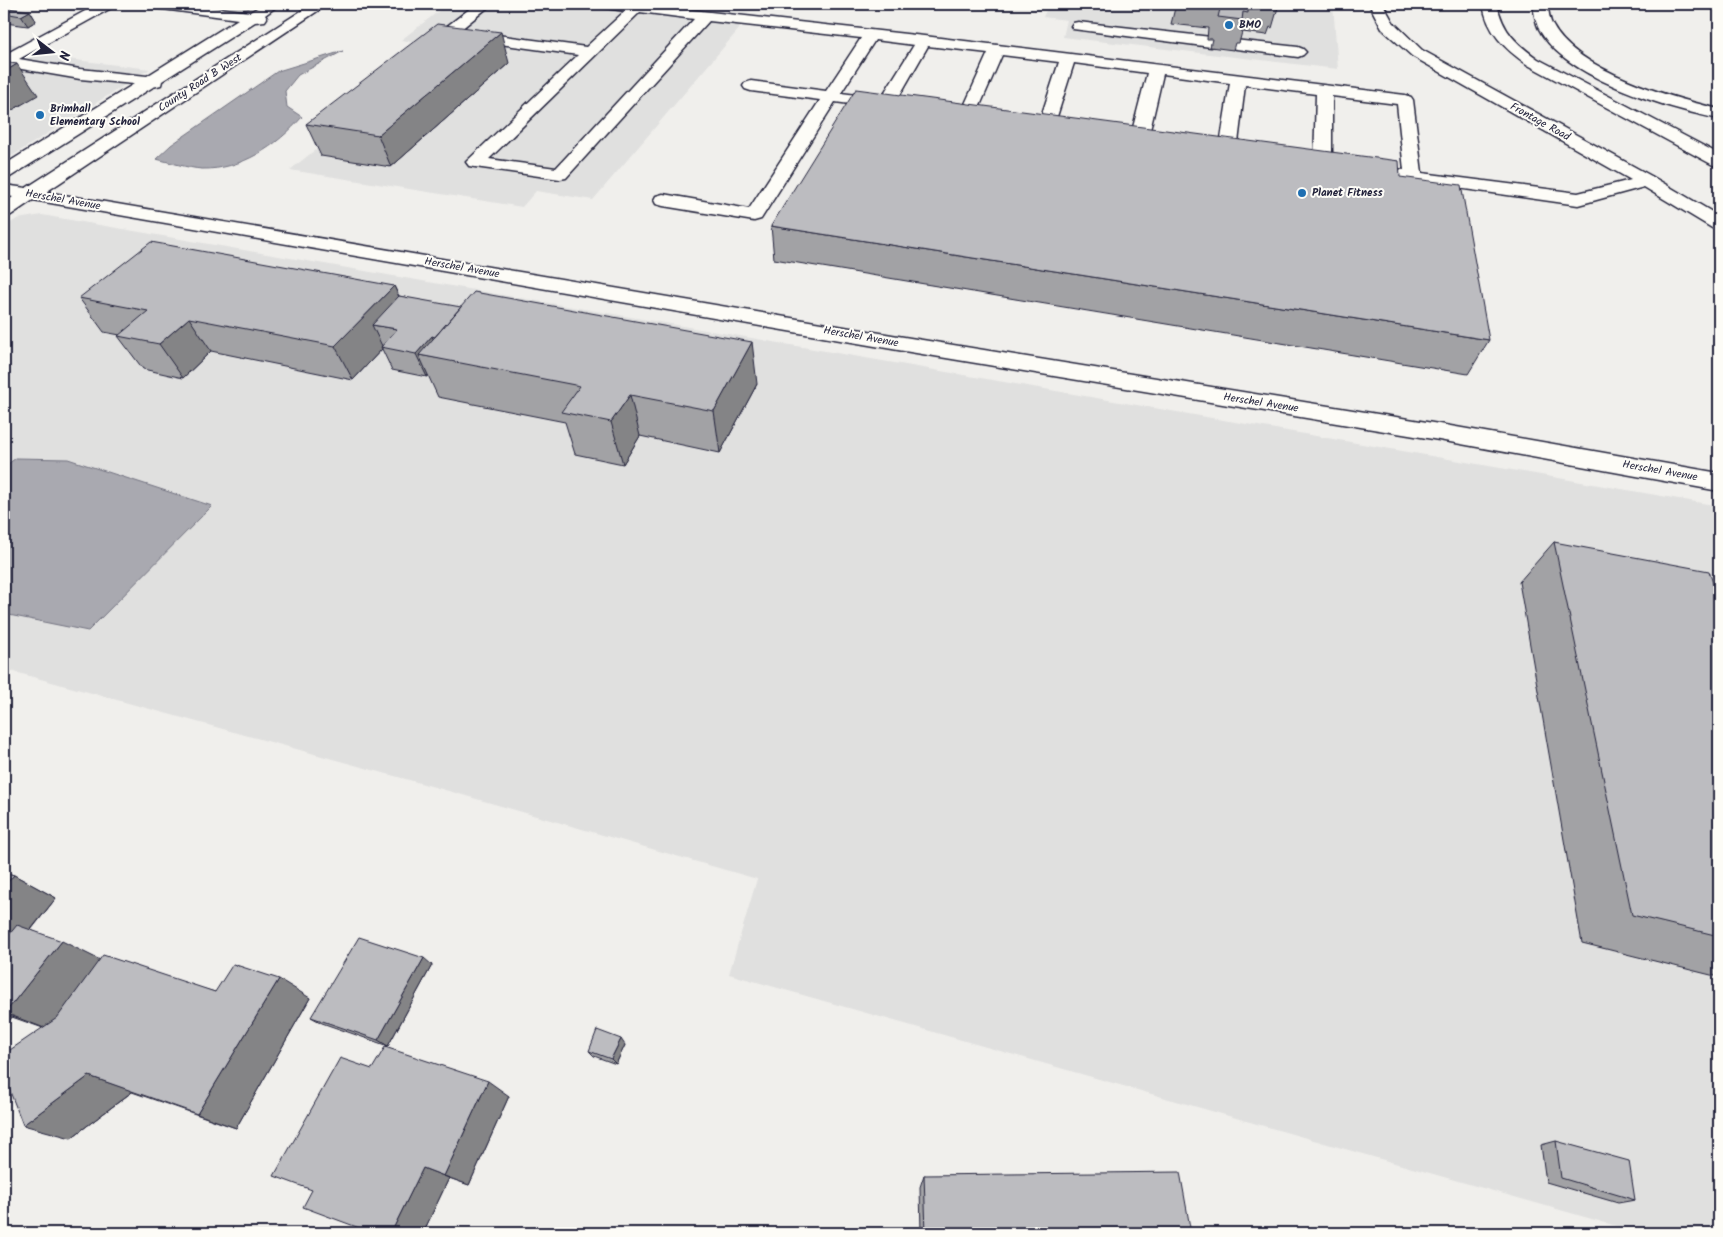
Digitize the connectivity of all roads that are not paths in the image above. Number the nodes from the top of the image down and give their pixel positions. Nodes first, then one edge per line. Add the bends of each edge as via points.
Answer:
1 (108, 4) edge
2 (155, 4) edge
3 (272, 4) edge
4 (321, 4) edge
5 (485, 4) edge
6 (604, 4) edge
7 (1376, 4) edge
8 (1490, 4) edge
9 (1540, 4) edge
10 (636, 8) junction
11 (705, 16) junction
12 (252, 17) junction
13 (293, 22) junction
14 (1078, 26) dead end
15 (871, 34) junction
16 (924, 40) junction
17 (1211, 42) dead end
18 (1234, 45) edge
19 (997, 49) junction
20 (589, 52) junction
21 (1298, 52) dead end
22 (1068, 58) junction
23 (4, 61) edge
24 (1156, 69) junction
25 (1238, 79) junction
26 (149, 81) junction
27 (751, 86) dead end
28 (194, 87) junction
29 (1324, 90) junction
30 (829, 96) junction
31 (886, 104) junction
32 (904, 107) edge
33 (950, 113) edge
34 (1719, 114) edge
35 (968, 115) junction
36 (987, 118) edge
37 (1026, 124) edge
38 (1046, 126) junction
39 (1065, 129) edge
40 (1121, 136) edge
41 (1139, 139) junction
42 (1159, 142) edge
43 (1208, 148) edge
44 (1228, 151) junction
45 (1247, 154) edge
46 (1719, 161) edge
47 (1304, 162) edge
48 (1323, 164) junction
49 (4, 173) edge
50 (1414, 177) junction
51 (1647, 181) junction
52 (4, 190) edge
53 (30, 194) junction
54 (663, 200) dead end
55 (4, 211) edge
56 (1719, 224) edge
57 (1719, 482) edge

1 - 23 main road
2 - 12 main road
3 - 12 main road
4 - 13 main road, County Road B West
5 - 20 main road via 447,33
6 - 10 main road
7 - 51 main road, Frontage Road via 1389,27 1417,53
8 - 46 main road via 1490,17 1499,32 1533,62
9 - 34 main road via 1540,17 1555,41 1591,68 1635,88
10 - 11 main road
10 - 20 main road
11 - 15 main road
11 - 20 main road via 560,174 475,162
12 - 13 main road
12 - 26 main road
13 - 28 main road, County Road B West
14 - 17 main road
15 - 16 main road
15 - 30 main road
16 - 19 main road
16 - 31 main road
18 - 21 main road
19 - 22 main road
19 - 35 main road
22 - 24 main road
22 - 38 main road
23 - 26 main road
24 - 25 main road
24 - 41 main road
25 - 29 main road
25 - 44 main road
26 - 28 main road
26 - 49 main road
27 - 30 main road
28 - 53 main road, County Road B West
29 - 48 main road
29 - 50 main road via 1405,100
30 - 31 main road
30 - 54 main road via 754,215
31 - 32 main road
33 - 35 main road
35 - 36 main road
37 - 38 main road
38 - 39 main road
40 - 41 main road
41 - 42 main road
43 - 44 main road
44 - 45 main road
47 - 48 main road
48 - 50 main road
50 - 51 main road via 1578,199
51 - 56 main road, Frontage Road
52 - 53 main road, Herschel Avenue
53 - 55 main road, County Road B West
53 - 57 main road, Herschel Avenue

